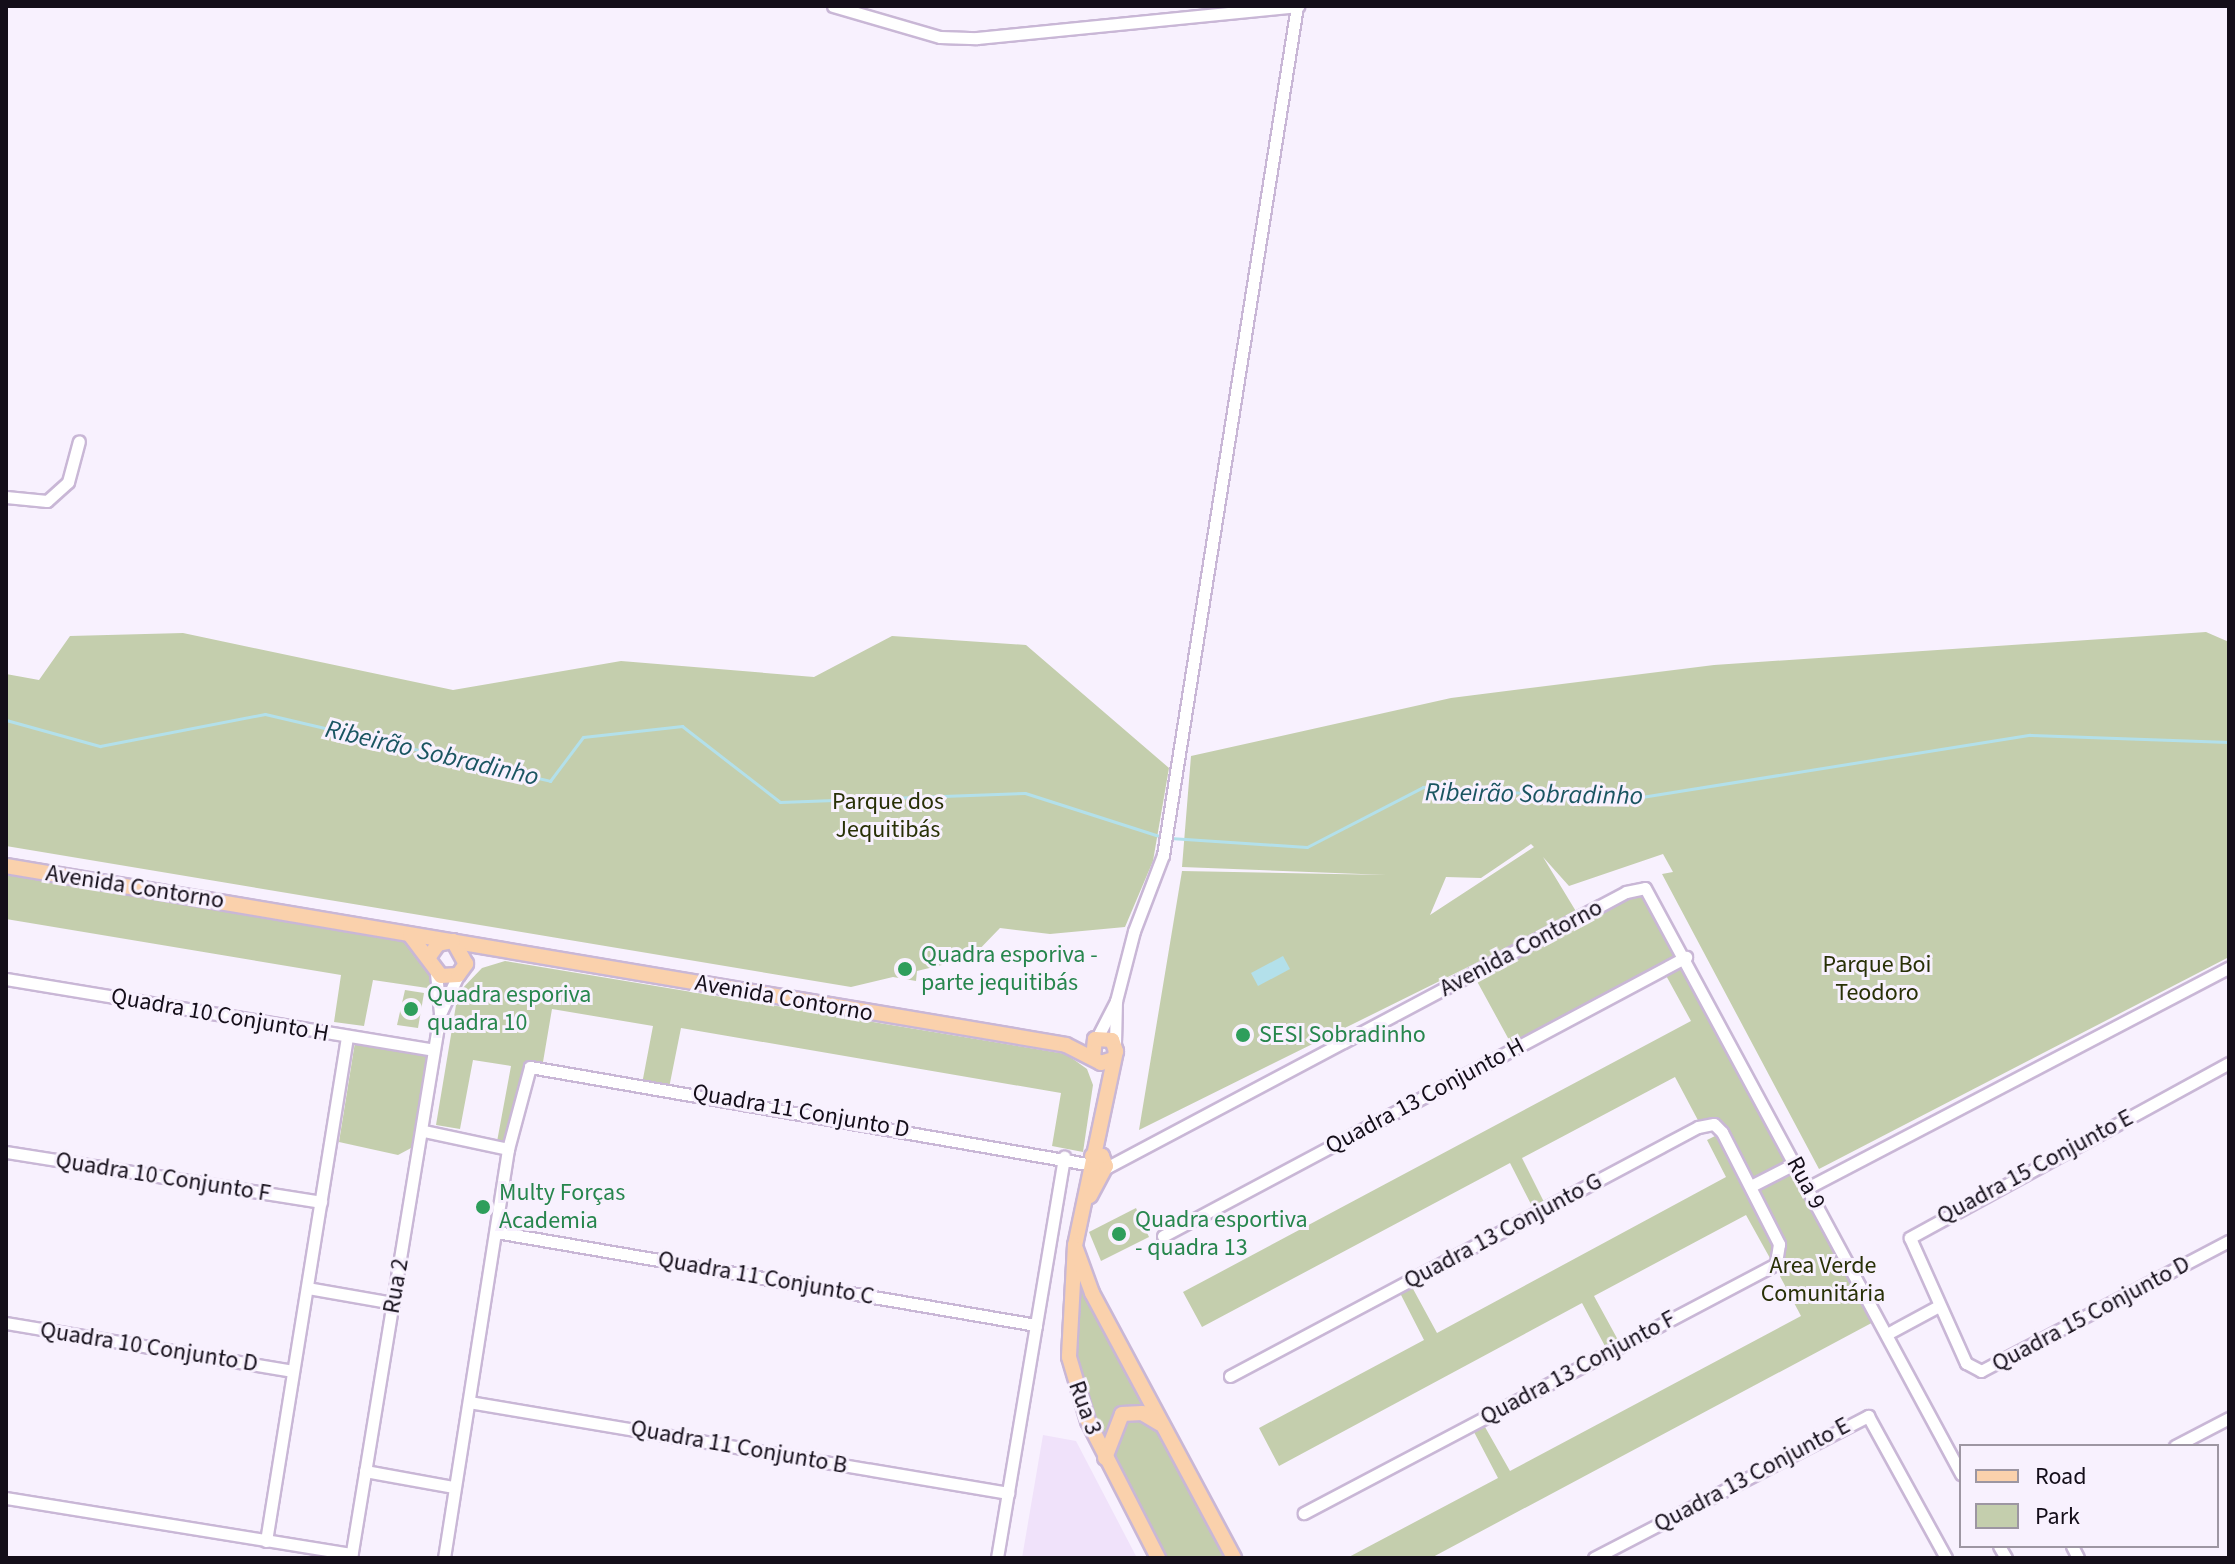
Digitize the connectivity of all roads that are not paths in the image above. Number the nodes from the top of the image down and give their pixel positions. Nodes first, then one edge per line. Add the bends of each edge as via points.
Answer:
1 (833, 6) edge
2 (1297, 6) edge
3 (79, 441) dead end
4 (6, 497) edge
5 (6, 866) edge
6 (1651, 891) joint
7 (406, 932) junction
8 (453, 941) junction
9 (502, 950) junction
10 (429, 957) junction
11 (1686, 957) junction
12 (2229, 967) edge
13 (462, 969) junction
14 (436, 973) junction
15 (6, 979) edge
16 (1116, 1001) junction
17 (440, 1014) junction
18 (347, 1037) junction
19 (1096, 1038) junction
20 (1066, 1045) junction
21 (1114, 1046) junction
22 (433, 1050) junction
23 (1095, 1060) junction
24 (2229, 1063) edge
25 (1105, 1085) junction
26 (424, 1131) junction
27 (508, 1149) junction
28 (6, 1152) edge
29 (1064, 1157) junction
30 (1796, 1163) junction
31 (1097, 1164) junction
32 (1751, 1186) junction
33 (1809, 1187) junction
34 (321, 1202) junction
35 (496, 1232) junction
36 (1163, 1236) dead end
37 (2229, 1241) edge
38 (1075, 1245) junction
39 (308, 1288) junction
40 (1092, 1293) junction
41 (1068, 1297) junction
42 (393, 1303) junction
43 (1937, 1307) junction
44 (6, 1323) edge
45 (1036, 1325) junction
46 (1887, 1334) junction
47 (292, 1371) junction
48 (1230, 1376) dead end
49 (469, 1402) junction
50 (2229, 1418) edge
51 (1164, 1427) junction
52 (2179, 1444) edge
53 (1105, 1459) junction
54 (1959, 1470) edge
55 (365, 1471) junction
56 (453, 1487) junction
57 (1008, 1493) junction
58 (6, 1498) edge
59 (1304, 1513) dead end
60 (266, 1541) junction
61 (351, 1556) edge
62 (444, 1558) edge
63 (997, 1558) edge
64 (1158, 1558) edge
65 (1234, 1558) edge
66 (1594, 1558) edge
67 (1946, 1558) edge

1 - 2 street via 940,37 977,38
2 - 16 street via 1163,855
3 - 4 street via 68,482 47,501
5 - 7 main road, Avenida Contorno
6 - 11 street, Rua 9
6 - 31 street, Avenida Contorno via 1626,892 1139,1153
7 - 8 main road, Avenida Contorno
7 - 10 main road
8 - 9 main road, Avenida Contorno
8 - 10 main road via 438,944
8 - 13 main road
9 - 13 main road
9 - 20 main road, Avenida Contorno
10 - 14 main road
11 - 30 street, Rua 9
11 - 36 street, Quadra 13 Conjunto H
12 - 33 street
13 - 14 main road
13 - 17 street, Rua 2
14 - 17 street, Rua 2
15 - 18 street, Quadra 10 Conjunto H
16 - 19 street
16 - 21 street
17 - 22 street, Rua 2
18 - 22 street, Quadra 10 Conjunto H
18 - 34 street
19 - 20 main road, Avenida Contorno
19 - 21 main road
19 - 23 main road
20 - 23 main road, Avenida Contorno
21 - 23 main road
21 - 25 main road
22 - 26 street, Rua 2
23 - 25 main road
24 - 43 street, Quadra 15 Conjunto E via 1913,1231 1911,1243
25 - 31 main road
26 - 27 street
26 - 42 street, Rua 2
27 - 29 street, Quadra 11 Conjunto D via 526,1073 538,1066
27 - 35 street
28 - 34 street, Quadra 10 Conjunto F
29 - 31 street, Quadra 11 Conjunto D
29 - 45 street
30 - 32 street
30 - 33 street, Rua 9
31 - 38 main road, Rua 3
32 - 48 street, Quadra 13 Conjunto G via 1718,1126 1701,1126
32 - 59 street, Quadra 13 Conjunto F via 1779,1244 1776,1264
33 - 46 street, Rua 9
34 - 39 street
35 - 45 street, Quadra 11 Conjunto C
35 - 49 street
37 - 43 street, Quadra 15 Conjunto D via 1987,1371 1966,1363
38 - 40 main road
38 - 41 main road, Rua 3
39 - 42 street
39 - 47 street
40 - 41 main road
40 - 51 main road
41 - 53 main road, Rua 3 via 1076,1388
42 - 55 street, Rua 2
43 - 46 street
44 - 47 street, Quadra 10 Conjunto D
45 - 57 street
46 - 54 street, Rua 9
47 - 60 street
49 - 56 street
49 - 57 street, Quadra 11 Conjunto B
50 - 52 street
51 - 53 main road via 1142,1413 1122,1414
51 - 65 main road
53 - 64 main road, Rua 3
55 - 56 street
55 - 61 street, Rua 2
56 - 62 street
57 - 63 street
58 - 60 street
60 - 61 street
66 - 67 street, Quadra 13 Conjunto E via 1864,1417 1874,1421

